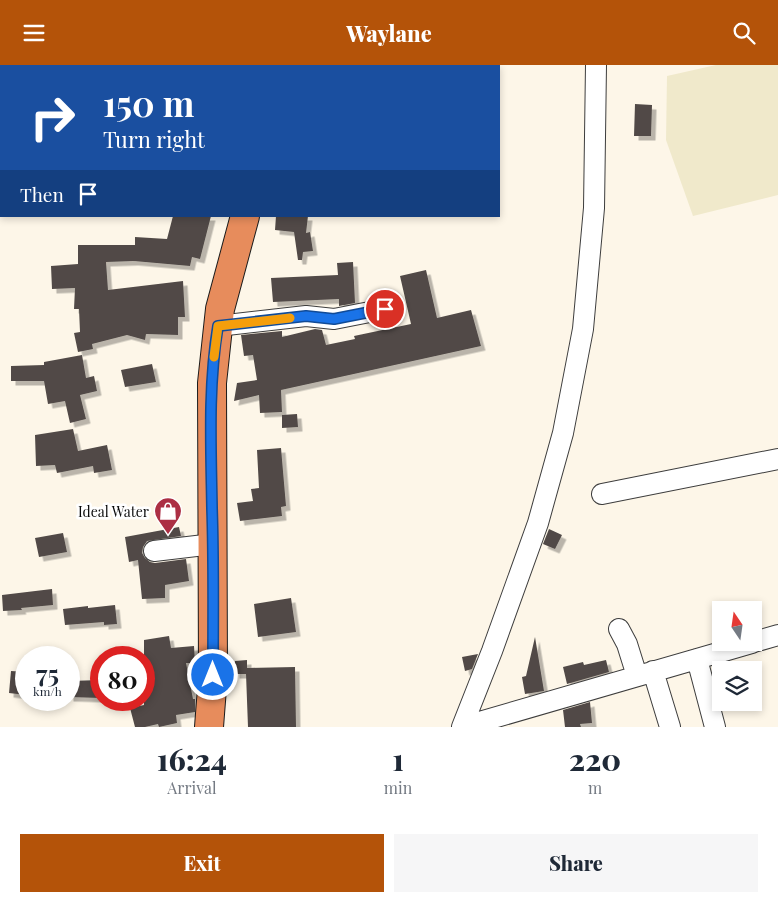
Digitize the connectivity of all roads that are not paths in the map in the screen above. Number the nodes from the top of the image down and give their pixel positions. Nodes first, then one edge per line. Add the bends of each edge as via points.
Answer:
1 (596, 65) edge
2 (245, 217) edge
3 (385, 309) dead end
4 (218, 326) junction
5 (778, 459) edge
6 (602, 493) dead end
7 (213, 544) junction
8 (154, 551) dead end
9 (620, 629) dead end
10 (778, 635) edge
11 (762, 639) edge
12 (723, 651) edge
13 (697, 659) junction
14 (645, 673) junction
15 (209, 727) edge
16 (462, 727) edge
17 (670, 727) edge
18 (715, 727) edge

1 - 16 street via 594,207 583,329 563,433 538,523
2 - 4 highway
3 - 4 street via 334,319 306,316
4 - 7 highway via 211,411
5 - 6 street
7 - 8 street
7 - 15 highway via 213,675
9 - 14 street
10 - 11 street
12 - 13 street
13 - 14 street
13 - 18 street
14 - 16 street
14 - 17 street

